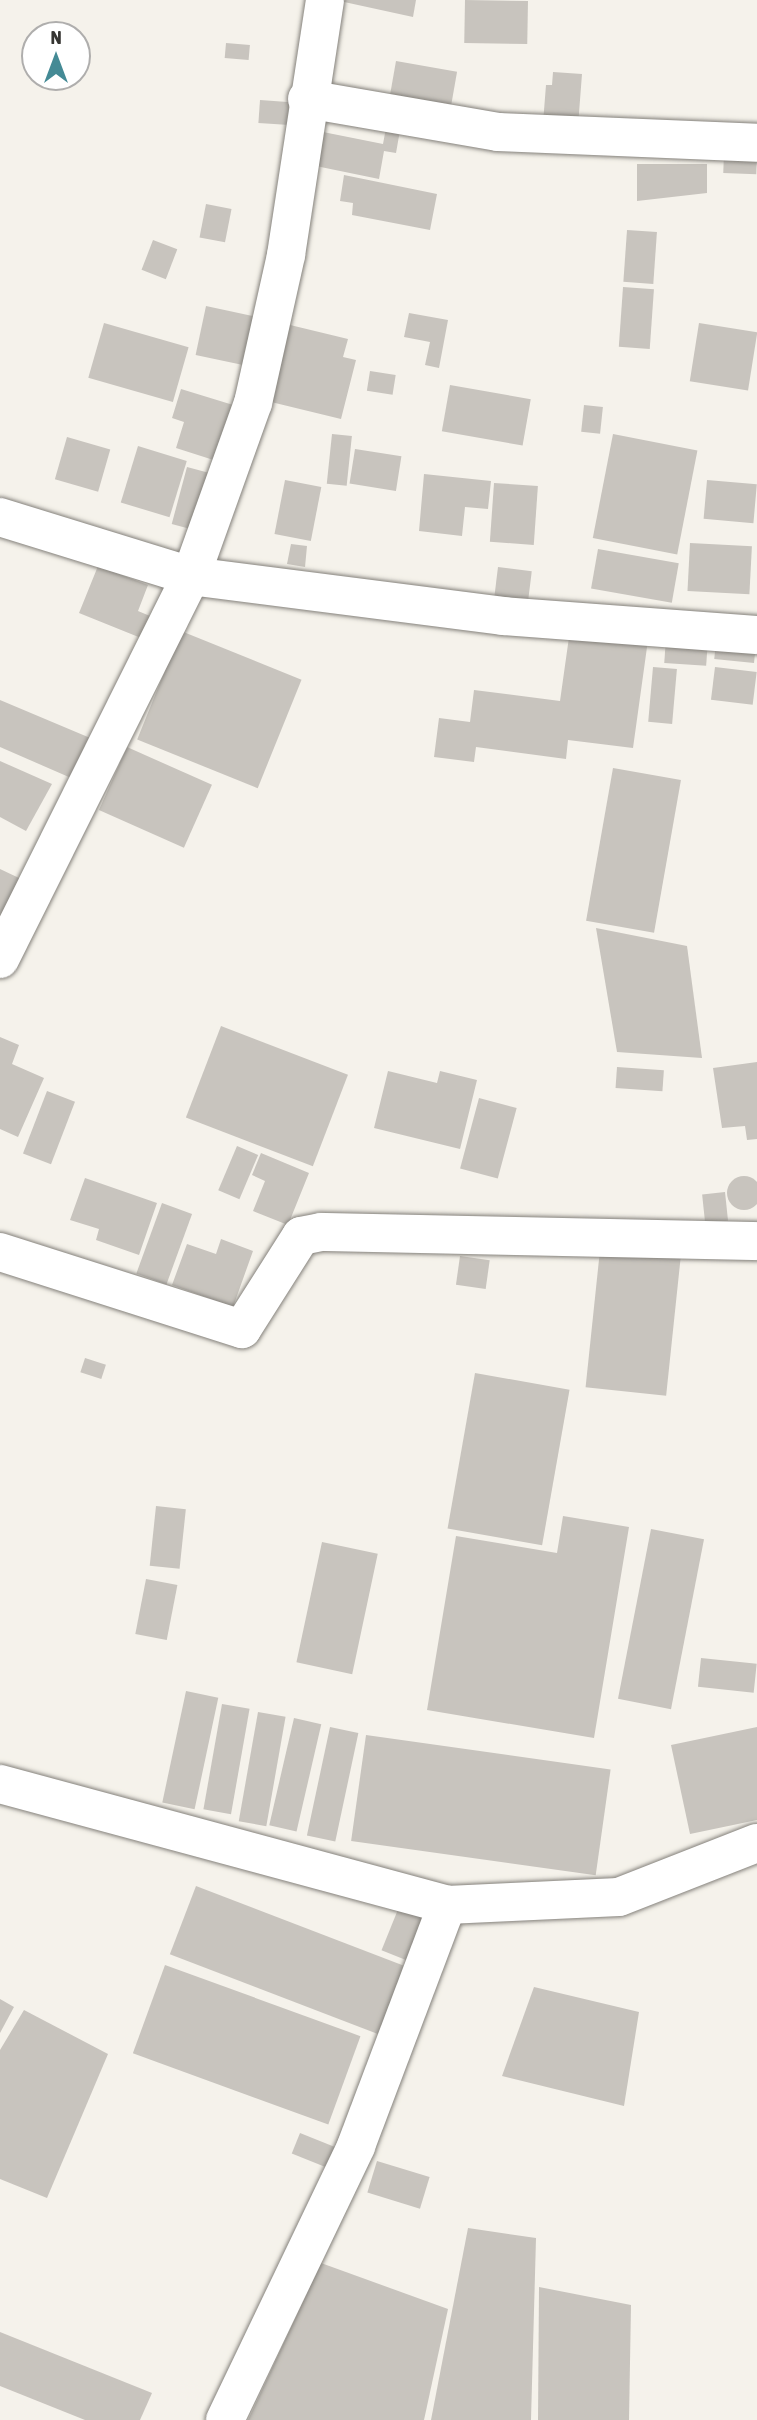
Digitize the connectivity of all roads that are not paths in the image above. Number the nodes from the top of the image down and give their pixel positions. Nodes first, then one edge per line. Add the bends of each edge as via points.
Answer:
1 (325, 0) edge
2 (307, 99) junction
3 (757, 143) edge
4 (0, 517) edge
5 (191, 576) junction
6 (757, 635) edge
7 (0, 959) edge
8 (757, 1241) edge
9 (0, 1252) edge
10 (0, 1784) edge
11 (757, 1843) edge
12 (447, 1905) junction
13 (225, 2420) edge

1 - 2 street
2 - 3 street via 498,132
2 - 5 street via 286,255 253,402
4 - 5 street
5 - 6 street via 503,616
5 - 7 street
8 - 9 street via 321,1232 301,1236 242,1329
10 - 12 street
11 - 12 street via 620,1897
12 - 13 street via 356,2146

